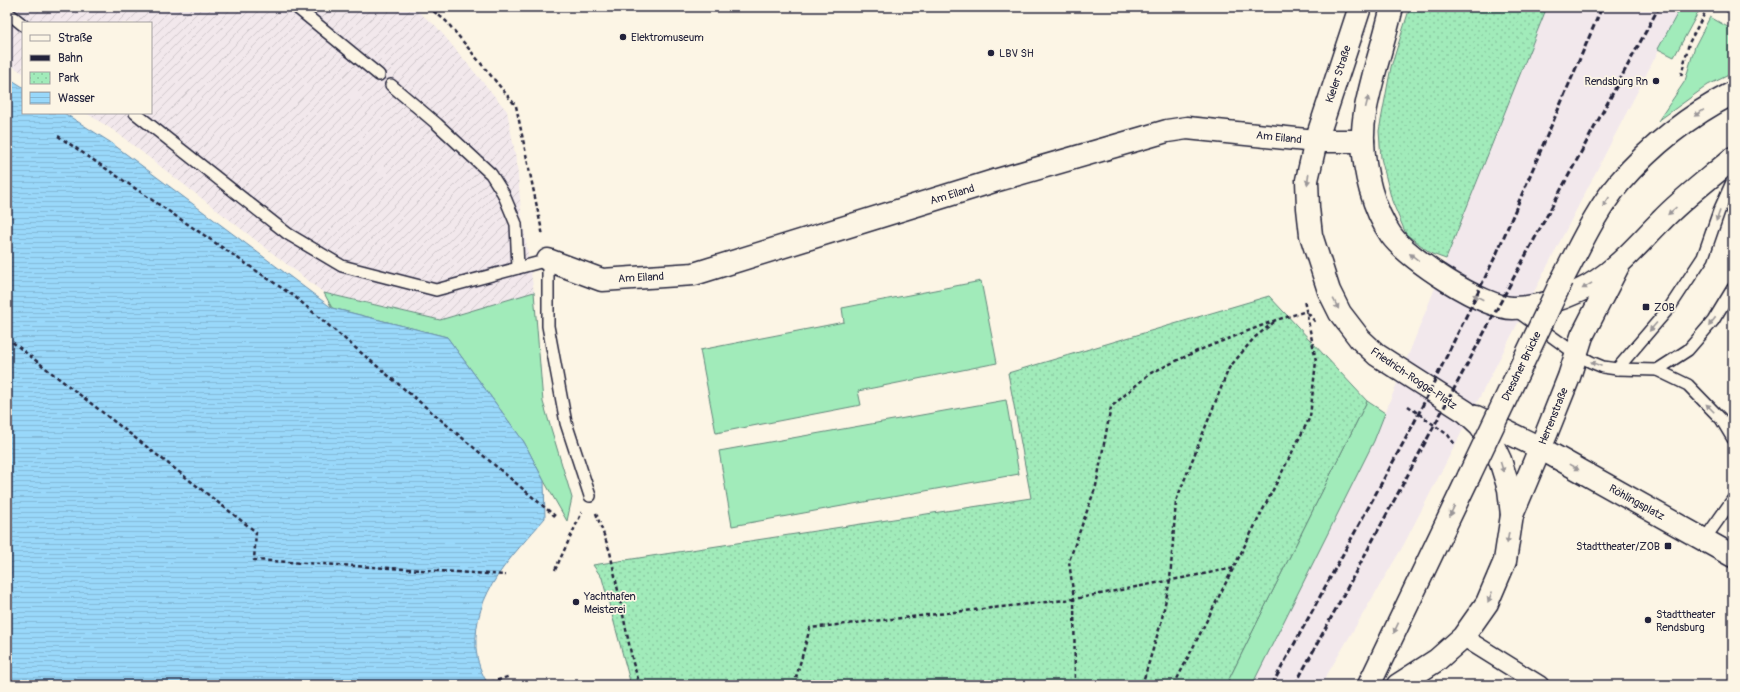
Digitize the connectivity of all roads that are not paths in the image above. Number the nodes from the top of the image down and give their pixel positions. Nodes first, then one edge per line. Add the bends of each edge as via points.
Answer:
1 (296, 7) edge
2 (1360, 7) edge
3 (1392, 7) edge
4 (7, 12) edge
5 (22, 24) edge
6 (379, 75) dead end
7 (391, 85) dead end
8 (1733, 93) edge
9 (136, 114) edge
10 (1316, 141) junction
11 (1363, 141) junction
12 (1733, 158) edge
13 (1733, 180) edge
14 (548, 260) junction
15 (1619, 264) junction
16 (518, 268) junction
17 (1733, 288) edge
18 (1513, 308) junction
19 (1576, 354) junction
20 (1617, 369) junction
21 (1658, 370) junction
22 (1466, 412) junction
23 (1733, 439) edge
24 (1540, 448) junction
25 (590, 496) road end
26 (1733, 500) edge
27 (1512, 515) junction
28 (1704, 540) junction
29 (1733, 556) edge
30 (1463, 637) junction
31 (1437, 660) junction
32 (1369, 685) edge
33 (1398, 685) edge
34 (1418, 685) edge
35 (1540, 685) edge

1 - 6 lane
2 - 10 main road, Kieler Straße
11 -> 3 main road via 1365,108
4 - 5 lane
7 - 16 lane via 491,174 503,193 516,224
8 -> 32 main road, Dresdner Brücke, bridge via 1680,126 1647,154 1618,184 1592,222
9 - 16 lane via 288,234 342,266 436,290
10 - 11 main road, Am Eiland
10 - 14 main road, Am Eiland via 1187,128 1167,131 994,181 694,274 602,280
10 -> 22 main road, Friedrich-Rogge-Platz via 1307,180 1311,235 1328,291 1340,313 1360,339 1377,355
18 -> 11 main road via 1489,302 1445,280 1407,251 1392,235 1371,192
12 -> 15 main road, Herrenstraße via 1662,220
13 -> 20 lane via 1703,257 1670,307
14 - 16 lane
14 - 25 lane via 550,333 566,423
15 -> 18 main road via 1580,291 1558,299
15 - 19 main road, Herrenstraße via 1582,336
17 -> 21 lane via 1713,321 1688,350
18 - 19 lane
20 -> 19 lane via 1597,365
19 - 24 main road, Herrenstraße
20 - 21 lane
23 -> 21 lane via 1721,419 1688,385
22 - 24 main road, Friedrich-Rogge-Platz
22 -> 27 main road, Friedrich-Rogge-Platz via 1480,424 1494,447 1509,489
24 - 27 main road, Herrenstraße
24 -> 28 main road, Röhlingsplatz
26 - 28 lane
27 -> 30 main road, Herrenstraße via 1505,560 1487,603
28 - 29 main road, Röhlingsplatz
30 - 31 main road, Herrenstraße
30 - 35 street
31 - 33 main road, Herrenstraße
31 - 34 main road

